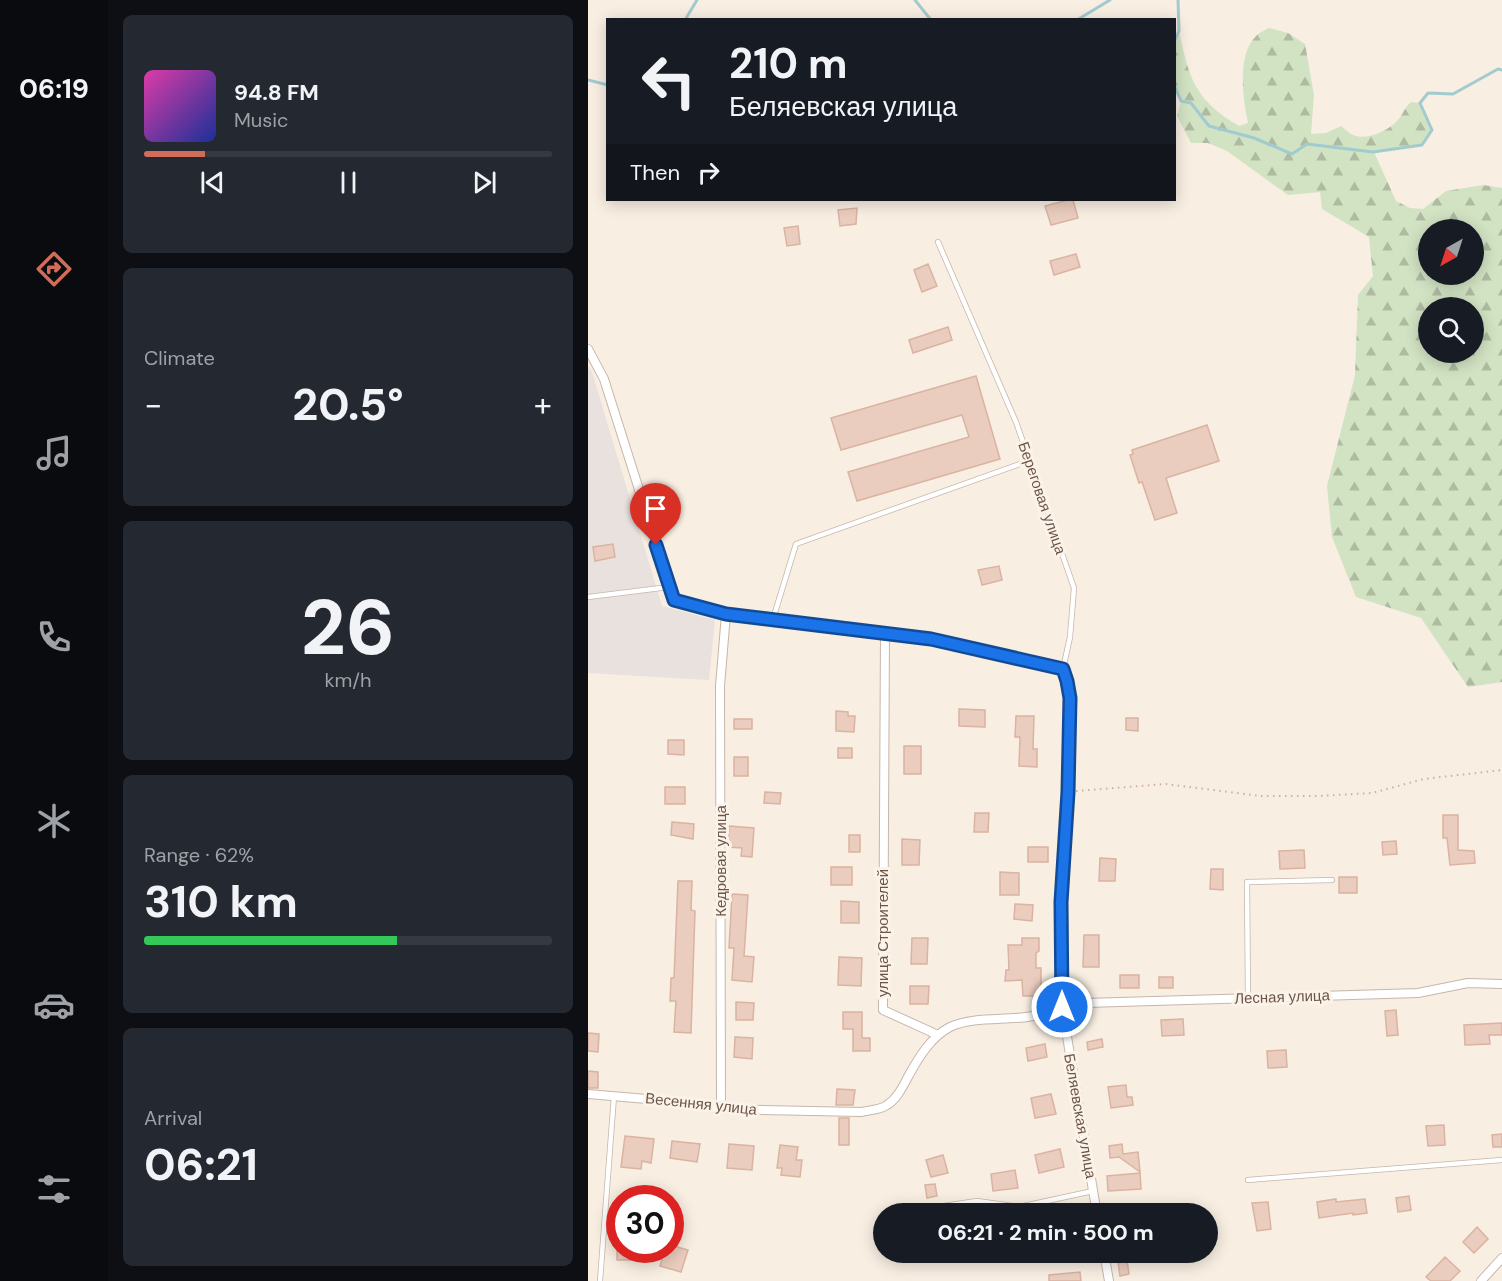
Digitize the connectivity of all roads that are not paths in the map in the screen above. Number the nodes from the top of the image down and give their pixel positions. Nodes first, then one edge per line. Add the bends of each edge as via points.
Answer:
1 (938, 242) dead end
2 (588, 349) edge
3 (1028, 460) junction
4 (669, 587) junction
5 (588, 597) edge
6 (726, 614) junction
7 (773, 619) junction
8 (885, 633) junction
9 (1063, 669) junction
10 (1332, 880) dead end
11 (1502, 984) edge
12 (1248, 998) junction
13 (1062, 1007) junction
14 (938, 1035) junction
15 (588, 1094) edge
16 (614, 1096) junction
17 (721, 1109) junction
18 (1502, 1160) edge
19 (1248, 1180) dead end
20 (1093, 1191) junction
21 (964, 1203) edge
22 (991, 1203) edge
23 (1038, 1203) edge
24 (1095, 1203) edge
25 (1502, 1258) edge
26 (1106, 1263) edge
27 (600, 1281) edge
28 (1109, 1281) edge
29 (1481, 1281) edge

1 - 3 lane, Береговая улица via 1016,422
2 - 4 street via 604,379
3 - 7 lane via 796,544
3 - 9 lane, Береговая улица via 1074,588
4 - 5 lane
4 - 6 street via 674,600
6 - 7 street
6 - 17 street, Кедровая улица via 720,686
7 - 8 street
8 - 9 street via 931,639
8 - 14 street, улица Строителей via 883,1010
9 - 13 street via 1070,698 1061,902
10 - 12 lane via 1247,882
11 - 12 street, Лесная улица via 1468,983 1418,993
12 - 13 street, Лесная улица
13 - 14 street, Лесная улица via 1033,1016 965,1022
13 - 20 street, Беляевская улица
14 - 17 street, Весенняя улица via 918,1059 900,1091 887,1105 877,1109
15 - 16 street, Весенняя улица
16 - 17 street, Весенняя улица
16 - 27 lane
18 - 19 lane
20 - 23 lane
20 - 24 street, Беляевская улица
21 - 22 lane
25 - 29 street
26 - 28 street

